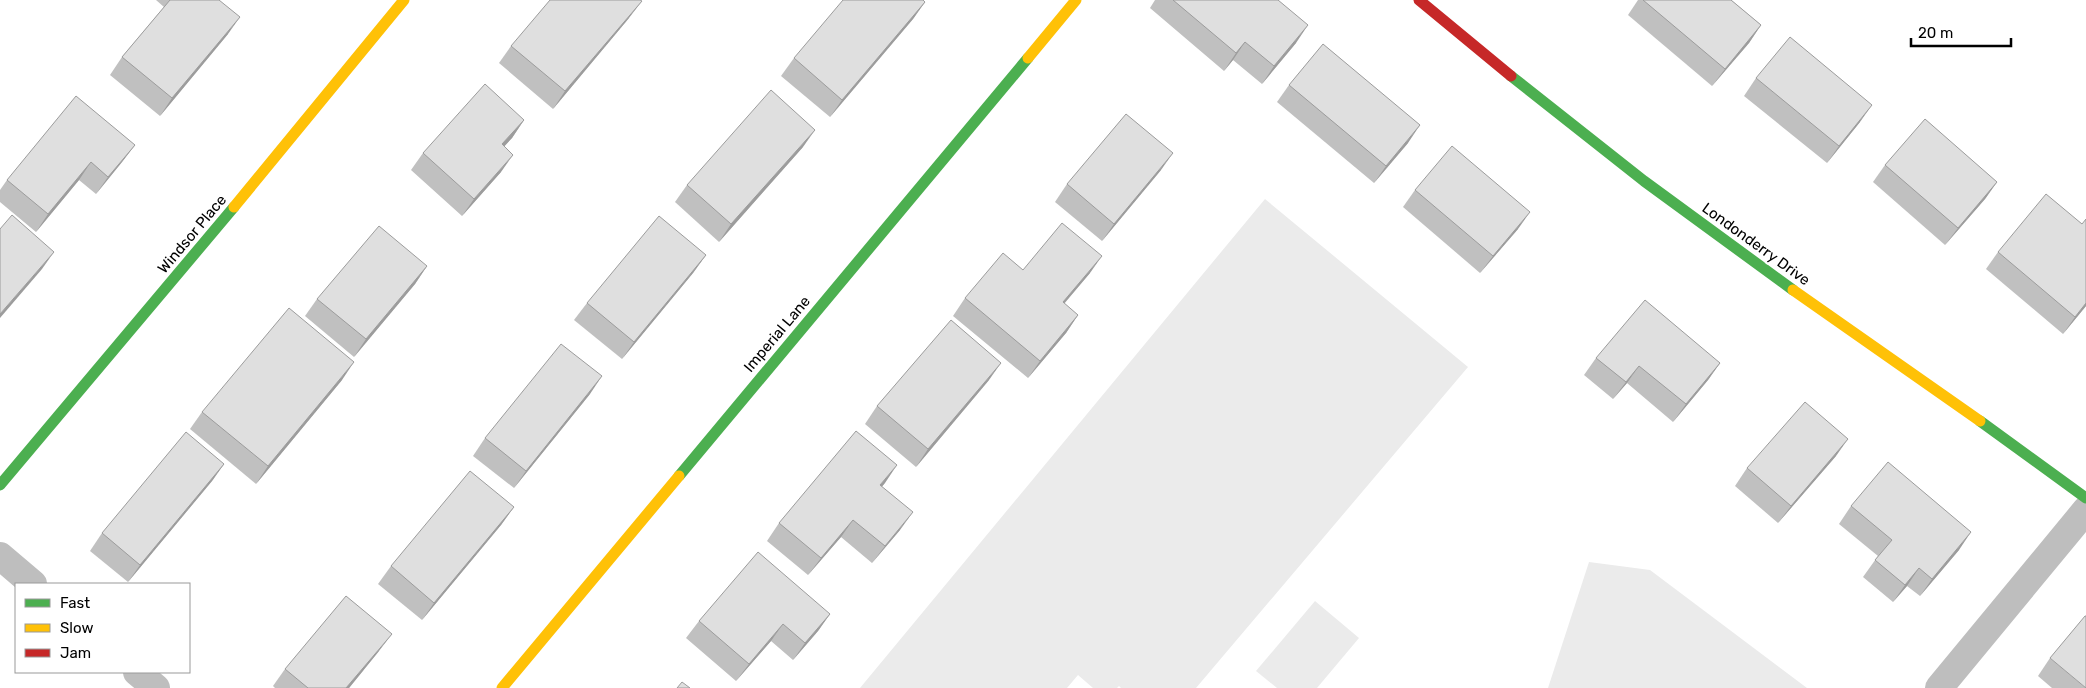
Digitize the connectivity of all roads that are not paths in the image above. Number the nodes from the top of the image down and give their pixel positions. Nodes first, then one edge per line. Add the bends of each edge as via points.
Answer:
1 (404, 0) edge
2 (1076, 0) edge
3 (1419, 0) edge
4 (0, 485) edge
5 (2086, 498) edge
6 (2086, 510) edge
7 (0, 556) edge
8 (32, 583) edge
9 (138, 673) edge
10 (156, 688) edge
11 (502, 688) edge
12 (1939, 688) edge

1 - 4 street, Windsor Place
2 - 11 street, Imperial Lane
3 - 5 street, Londonderry Drive via 1643,180
6 - 12 street
7 - 8 street
9 - 10 street

